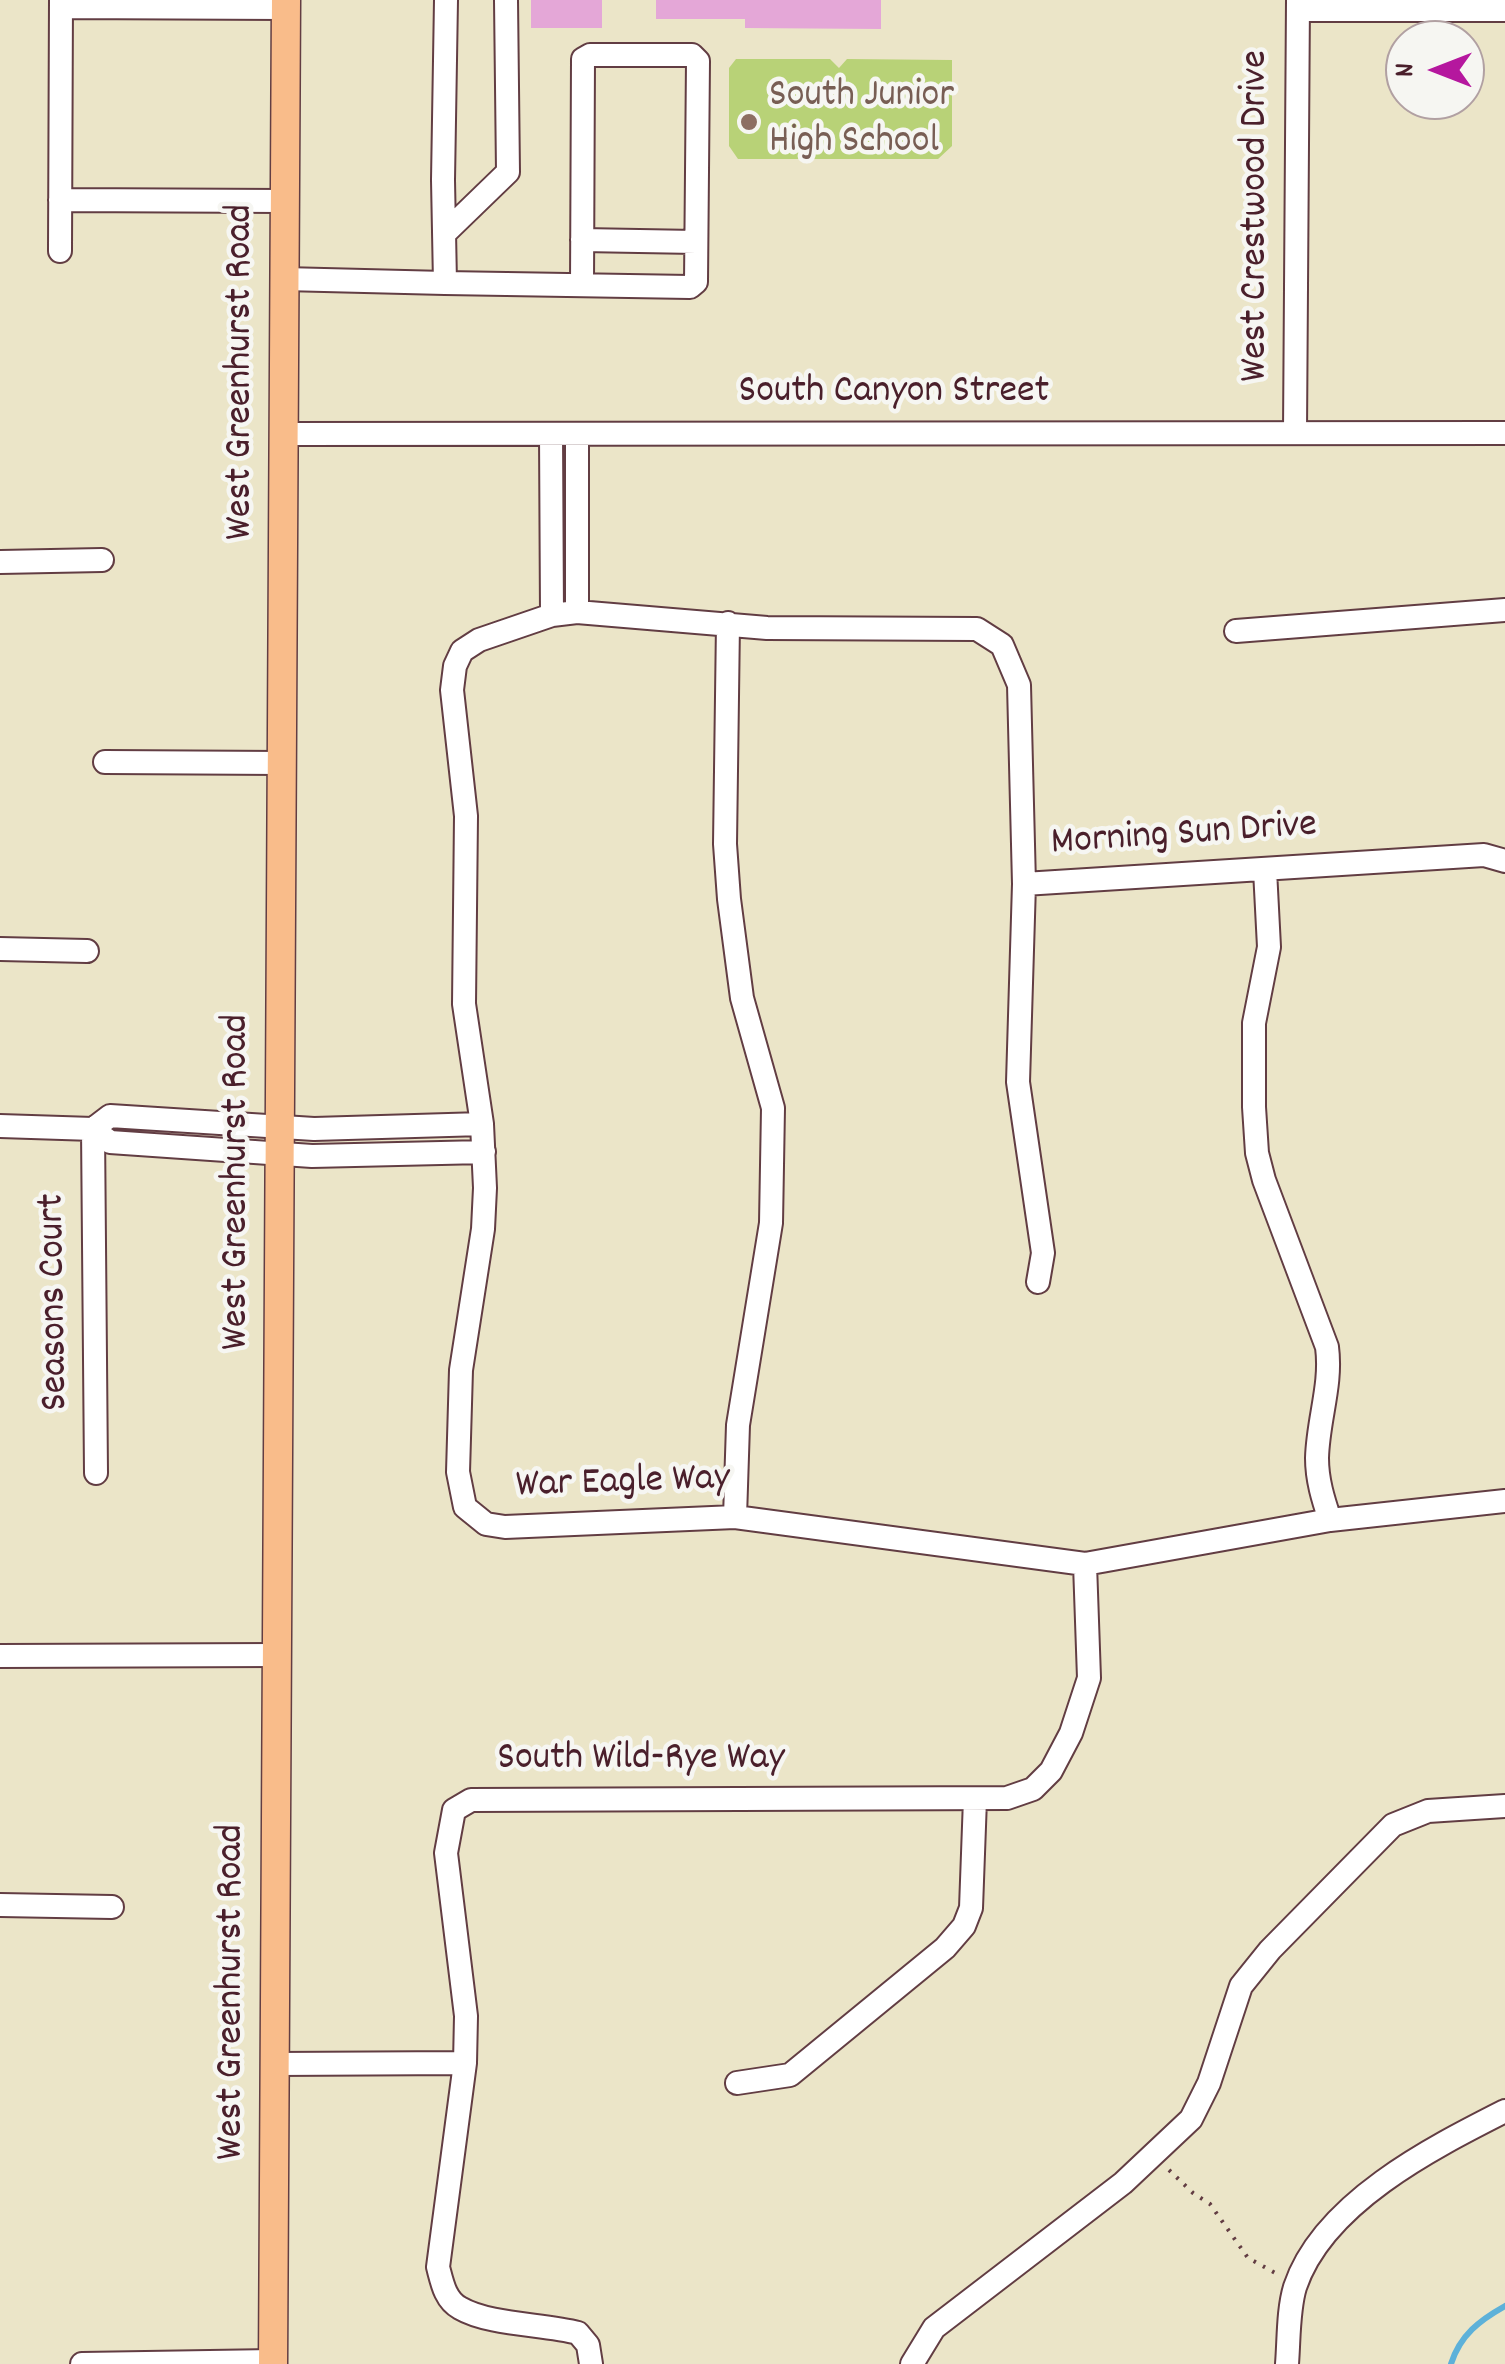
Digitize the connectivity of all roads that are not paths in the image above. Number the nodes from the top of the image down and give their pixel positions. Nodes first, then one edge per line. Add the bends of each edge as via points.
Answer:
1 (446, 0) edge
2 (506, 0) edge
3 (60, 4) edge
4 (286, 4) edge
5 (1298, 5) edge
6 (1505, 10) edge
7 (60, 200) junction
8 (284, 202) junction
9 (446, 232) junction
10 (582, 240) junction
11 (696, 242) junction
12 (60, 251) dead end
13 (284, 279) junction
14 (445, 284) junction
15 (582, 285) junction
16 (1505, 431) edge
17 (1295, 432) junction
18 (284, 434) junction
19 (551, 434) junction
20 (577, 434) junction
21 (1505, 446) edge
22 (102, 560) dead end
23 (0, 562) edge
24 (1505, 610) edge
25 (577, 612) junction
26 (552, 615) junction
27 (728, 622) junction
28 (1236, 631) dead end
29 (105, 762) dead end
30 (282, 763) junction
31 (1505, 861) edge
32 (1265, 870) junction
33 (1024, 884) junction
34 (0, 949) edge
35 (87, 950) dead end
36 (482, 1124) junction
37 (0, 1126) edge
38 (93, 1129) junction
39 (280, 1140) junction
40 (484, 1152) junction
41 (1038, 1282) dead end
42 (96, 1474) dead end
43 (1505, 1501) edge
44 (735, 1517) junction
45 (1330, 1520) junction
46 (1085, 1564) junction
47 (277, 1654) junction
48 (0, 1656) edge
49 (975, 1800) junction
50 (1505, 1806) edge
51 (0, 1905) edge
52 (112, 1907) dead end
53 (465, 2062) junction
54 (275, 2064) junction
55 (736, 2082) dead end
56 (1505, 2111) edge
57 (273, 2363) edge
58 (82, 2364) edge
59 (590, 2364) edge
60 (912, 2364) edge
61 (1287, 2364) edge

1 - 9 street
2 - 9 street via 508,172
3 - 4 street
3 - 7 street
4 - 8 main road, West Greenhurst Road
5 - 6 street
5 - 17 street, West Crestwood Drive
7 - 8 street
7 - 12 street
8 - 13 main road, West Greenhurst Road
9 - 14 street
10 - 11 street
10 - 11 street via 583,59 692,55 698,61
10 - 15 street
11 - 15 street via 696,282 690,286
13 - 14 street
13 - 18 main road, West Greenhurst Road
14 - 15 street
16 - 17 street, South Canyon Street
16 - 21 street
17 - 20 street, South Canyon Street
18 - 19 street, South Canyon Street
18 - 30 main road, West Greenhurst Road
19 - 20 street, South Canyon Street
19 - 26 street
20 - 25 street
22 - 23 street
24 - 28 street
25 - 26 street, Morning Sun Drive
25 - 27 street, Morning Sun Drive
26 - 36 street, War Eagle Way via 479,640 462,651 455,666 466,816 464,1004
27 - 33 street, Morning Sun Drive via 977,629 1002,645 1019,685
27 - 44 street via 729,899 742,998 774,1108 772,1223 738,1426
29 - 30 street
30 - 39 main road, West Greenhurst Road
31 - 32 street, Morning Sun Drive via 1484,855
32 - 33 street, Morning Sun Drive
32 - 45 street via 1269,947 1254,1023 1258,1153 1327,1347 1330,1372 1317,1455
33 - 41 street via 1018,1082 1043,1252
34 - 35 street
36 - 39 street via 314,1129
36 - 40 street, War Eagle Way
37 - 38 street
38 - 39 street via 110,1116
38 - 42 street, Seasons Court
39 - 40 street via 312,1156
39 - 47 main road, West Greenhurst Road
40 - 44 street, War Eagle Way via 483,1229 461,1370 458,1472 465,1507 486,1524 505,1527
43 - 45 street
44 - 46 street, War Eagle Way
45 - 46 street
46 - 49 street via 1089,1678 1071,1734 1052,1771 1033,1789
47 - 48 street
47 - 54 main road, West Greenhurst Road
49 - 53 street, South Wild-Rye Way via 471,1800 454,1810 446,1853 466,2016
49 - 55 street via 964,1926 790,2076
50 - 60 street via 1428,1812 1393,1825 1349,1866 1242,1986 1191,2119 1156,2155 934,2328
51 - 52 street
53 - 54 street
53 - 59 street, South Wild-Rye Way via 438,2267 444,2290 457,2307 482,2316 578,2333
54 - 57 main road, West Greenhurst Road
56 - 61 street via 1420,2154 1340,2216 1295,2287
57 - 58 street

